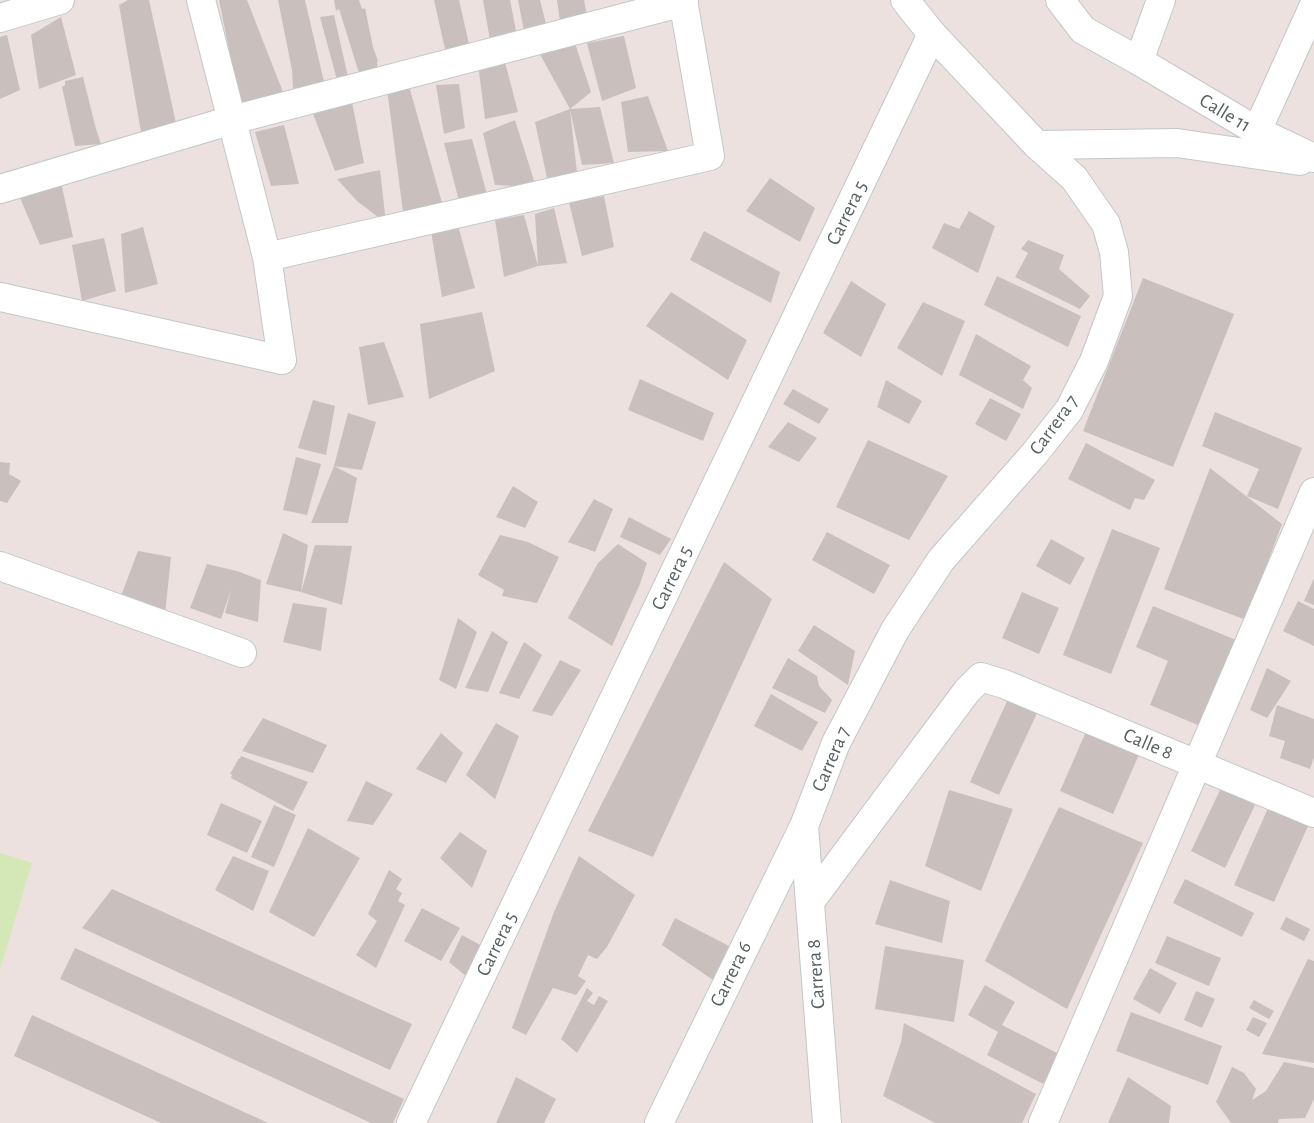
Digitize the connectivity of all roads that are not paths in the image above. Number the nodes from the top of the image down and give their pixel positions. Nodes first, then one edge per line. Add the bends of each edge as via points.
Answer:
1 (60, 0) edge
2 (201, 0) edge
3 (905, 0) edge
4 (1060, 0) edge
5 (1161, 0) edge
6 (684, 1) edge
7 (1314, 5) edge
8 (0, 18) edge
9 (932, 34) junction
10 (1140, 61) junction
11 (232, 120) junction
12 (1257, 131) junction
13 (1037, 145) junction
14 (1314, 158) edge
15 (1314, 164) edge
16 (0, 189) edge
17 (268, 257) junction
18 (0, 297) edge
19 (1314, 492) edge
20 (0, 566) edge
21 (242, 653) dead end
22 (1197, 765) junction
23 (1314, 813) edge
24 (804, 826) junction
25 (810, 902) junction
26 (411, 1123) edge
27 (659, 1123) edge
28 (827, 1123) edge
29 (1043, 1123) edge

1 - 8 street
2 - 11 street
3 - 9 street, Carrera 7
4 - 10 street via 1082,30
5 - 10 street
6 - 11 street
6 - 17 street via 710,156
7 - 12 street
9 - 13 street, Carrera 7
9 - 26 street, Carrera 5
10 - 12 street, Calle 11
11 - 16 street
11 - 17 street
12 - 14 street, Calle 11
13 - 15 street via 1177,143
13 - 24 street, Carrera 7 via 1074,178 1106,224 1114,252 1118,296 1094,361 1069,410 941,560 895,630 836,743
17 - 18 street via 282,360
19 - 22 street
20 - 21 street
22 - 23 street, Calle 8
22 - 25 street, Calle 8 via 981,677 967,691
22 - 29 street
24 - 25 street, Carrera 8
24 - 27 street, Carrera 6
25 - 28 street, Carrera 8

